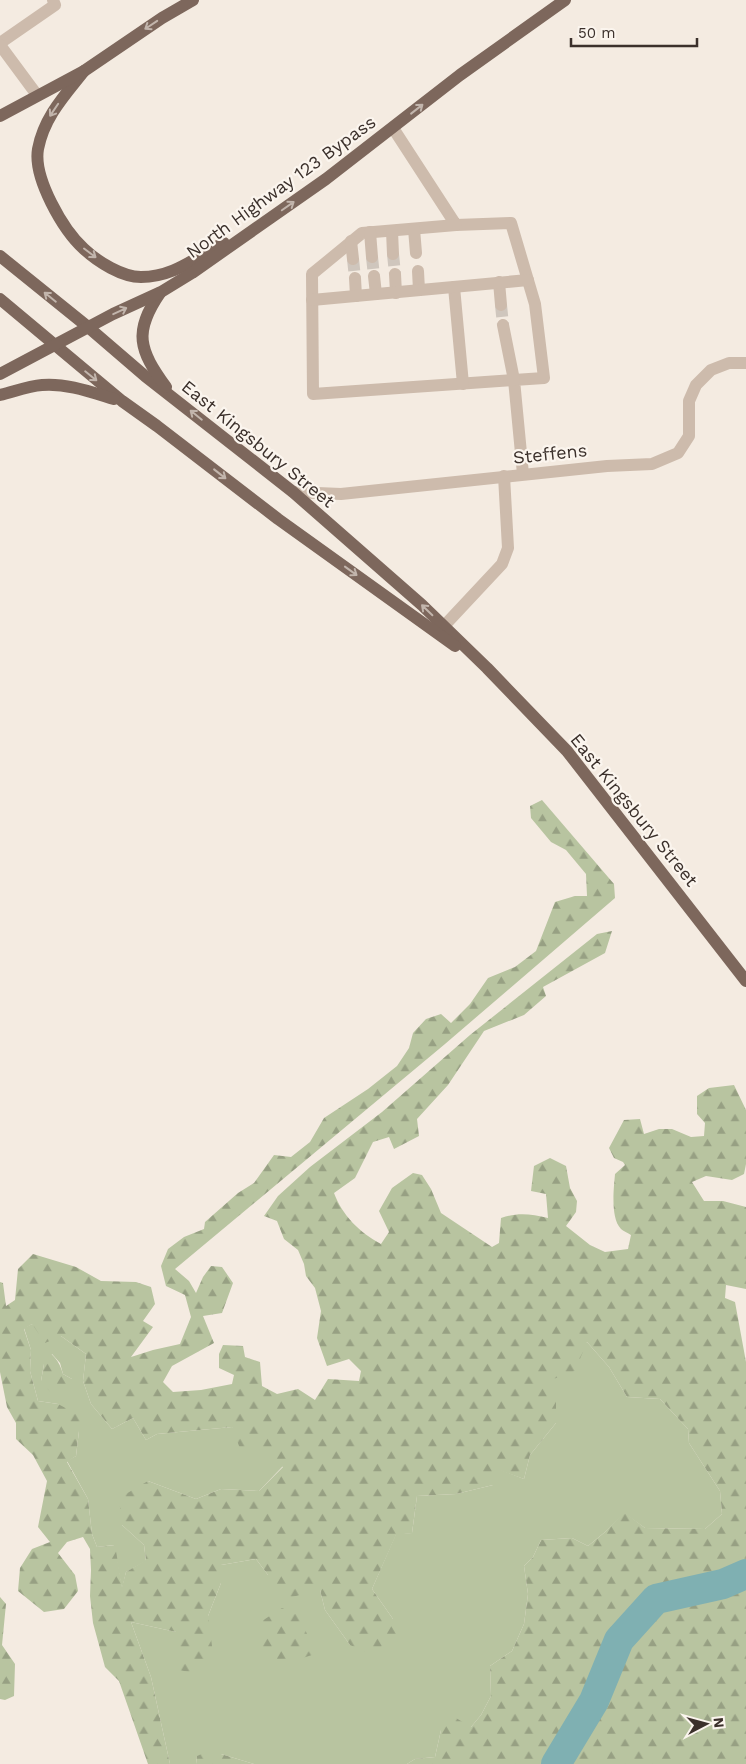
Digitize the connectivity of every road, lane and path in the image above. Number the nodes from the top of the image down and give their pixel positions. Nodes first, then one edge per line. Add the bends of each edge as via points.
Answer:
1 (53, 0) edge
2 (193, 0) edge
3 (565, 0) edge
4 (0, 44) edge
5 (84, 71) junction
6 (37, 95) junction
7 (3, 114) edge
8 (393, 128) junction
9 (265, 222) junction
10 (456, 225) junction
11 (414, 229) junction
12 (392, 231) junction
13 (370, 232) junction
14 (351, 241) junction
15 (416, 253) dead end
16 (393, 254) tunnel mouth
17 (0, 256) edge
18 (372, 257) tunnel mouth
19 (353, 259) tunnel mouth
20 (418, 271) dead end
21 (395, 274) tunnel mouth
22 (374, 276) tunnel mouth
23 (355, 278) tunnel mouth
24 (528, 280) junction
25 (499, 282) junction
26 (454, 287) junction
27 (419, 290) junction
28 (161, 292) junction
29 (396, 292) junction
30 (376, 294) junction
31 (356, 296) junction
32 (0, 299) edge
33 (312, 300) junction
34 (501, 305) tunnel mouth
35 (503, 324) tunnel mouth
36 (88, 327) junction
37 (54, 345) junction
38 (746, 363) edge
39 (0, 374) edge
40 (514, 380) junction
41 (463, 384) junction
42 (0, 395) edge
43 (176, 398) junction
44 (122, 401) junction
45 (523, 474) junction
46 (504, 476) junction
47 (293, 492) junction
48 (444, 626) junction
49 (487, 668) junction
50 (746, 981) edge

1 - 4 street via 55,5
2 -> 5 main road
8 -> 3 main road, North Highway 123 Bypass via 460,75
4 - 6 street
5 - 6 main road
5 -> 9 main road via 53,111 44,127 38,150 40,173 49,199 84,249 118,271 140,277 166,274
6 - 7 main road
9 -> 8 main road, North Highway 123 Bypass
8 - 10 street
9 - 28 main road, North Highway 123 Bypass
10 - 11 street
10 - 24 street via 511,223
11 - 12 street
11 - 15 street
12 - 13 street
12 - 16 street
13 - 14 street via 362,233
13 - 18 street
14 - 19 street
14 - 33 street via 312,274
36 -> 17 main road, East Kingsbury Street
20 - 27 street
21 - 29 street
22 - 30 street
23 - 31 street
24 - 25 street
24 - 40 street via 535,304 544,378
25 - 26 street
25 - 34 street
26 - 27 street
26 - 41 street
27 - 29 street
36 -> 28 main road, North Highway 123 Bypass
28 - 43 main road via 142,328 143,346 150,366
29 - 30 street
30 - 31 street
31 - 33 street
32 - 37 main road, East Kingsbury Street
33 - 41 street via 313,394
35 - 40 street
36 - 37 main road, North Highway 123 Bypass
36 - 43 main road, East Kingsbury Street
37 - 39 main road, North Highway 123 Bypass
37 -> 44 main road, East Kingsbury Street
38 - 45 street, Steffens via 730,363 711,370 696,385 689,401 689,436 678,453 652,464
40 - 41 street
40 - 45 street
42 - 44 main road via 41,385 62,385
47 -> 43 main road, East Kingsbury Street
44 -> 49 main road, East Kingsbury Street via 278,519
45 - 46 street, Steffens
46 - 47 street, Steffens via 341,494
46 - 48 street via 508,548 502,564
48 -> 47 main road, East Kingsbury Street
48 - 49 main road, East Kingsbury Street
49 - 50 main road, East Kingsbury Street via 567,751

